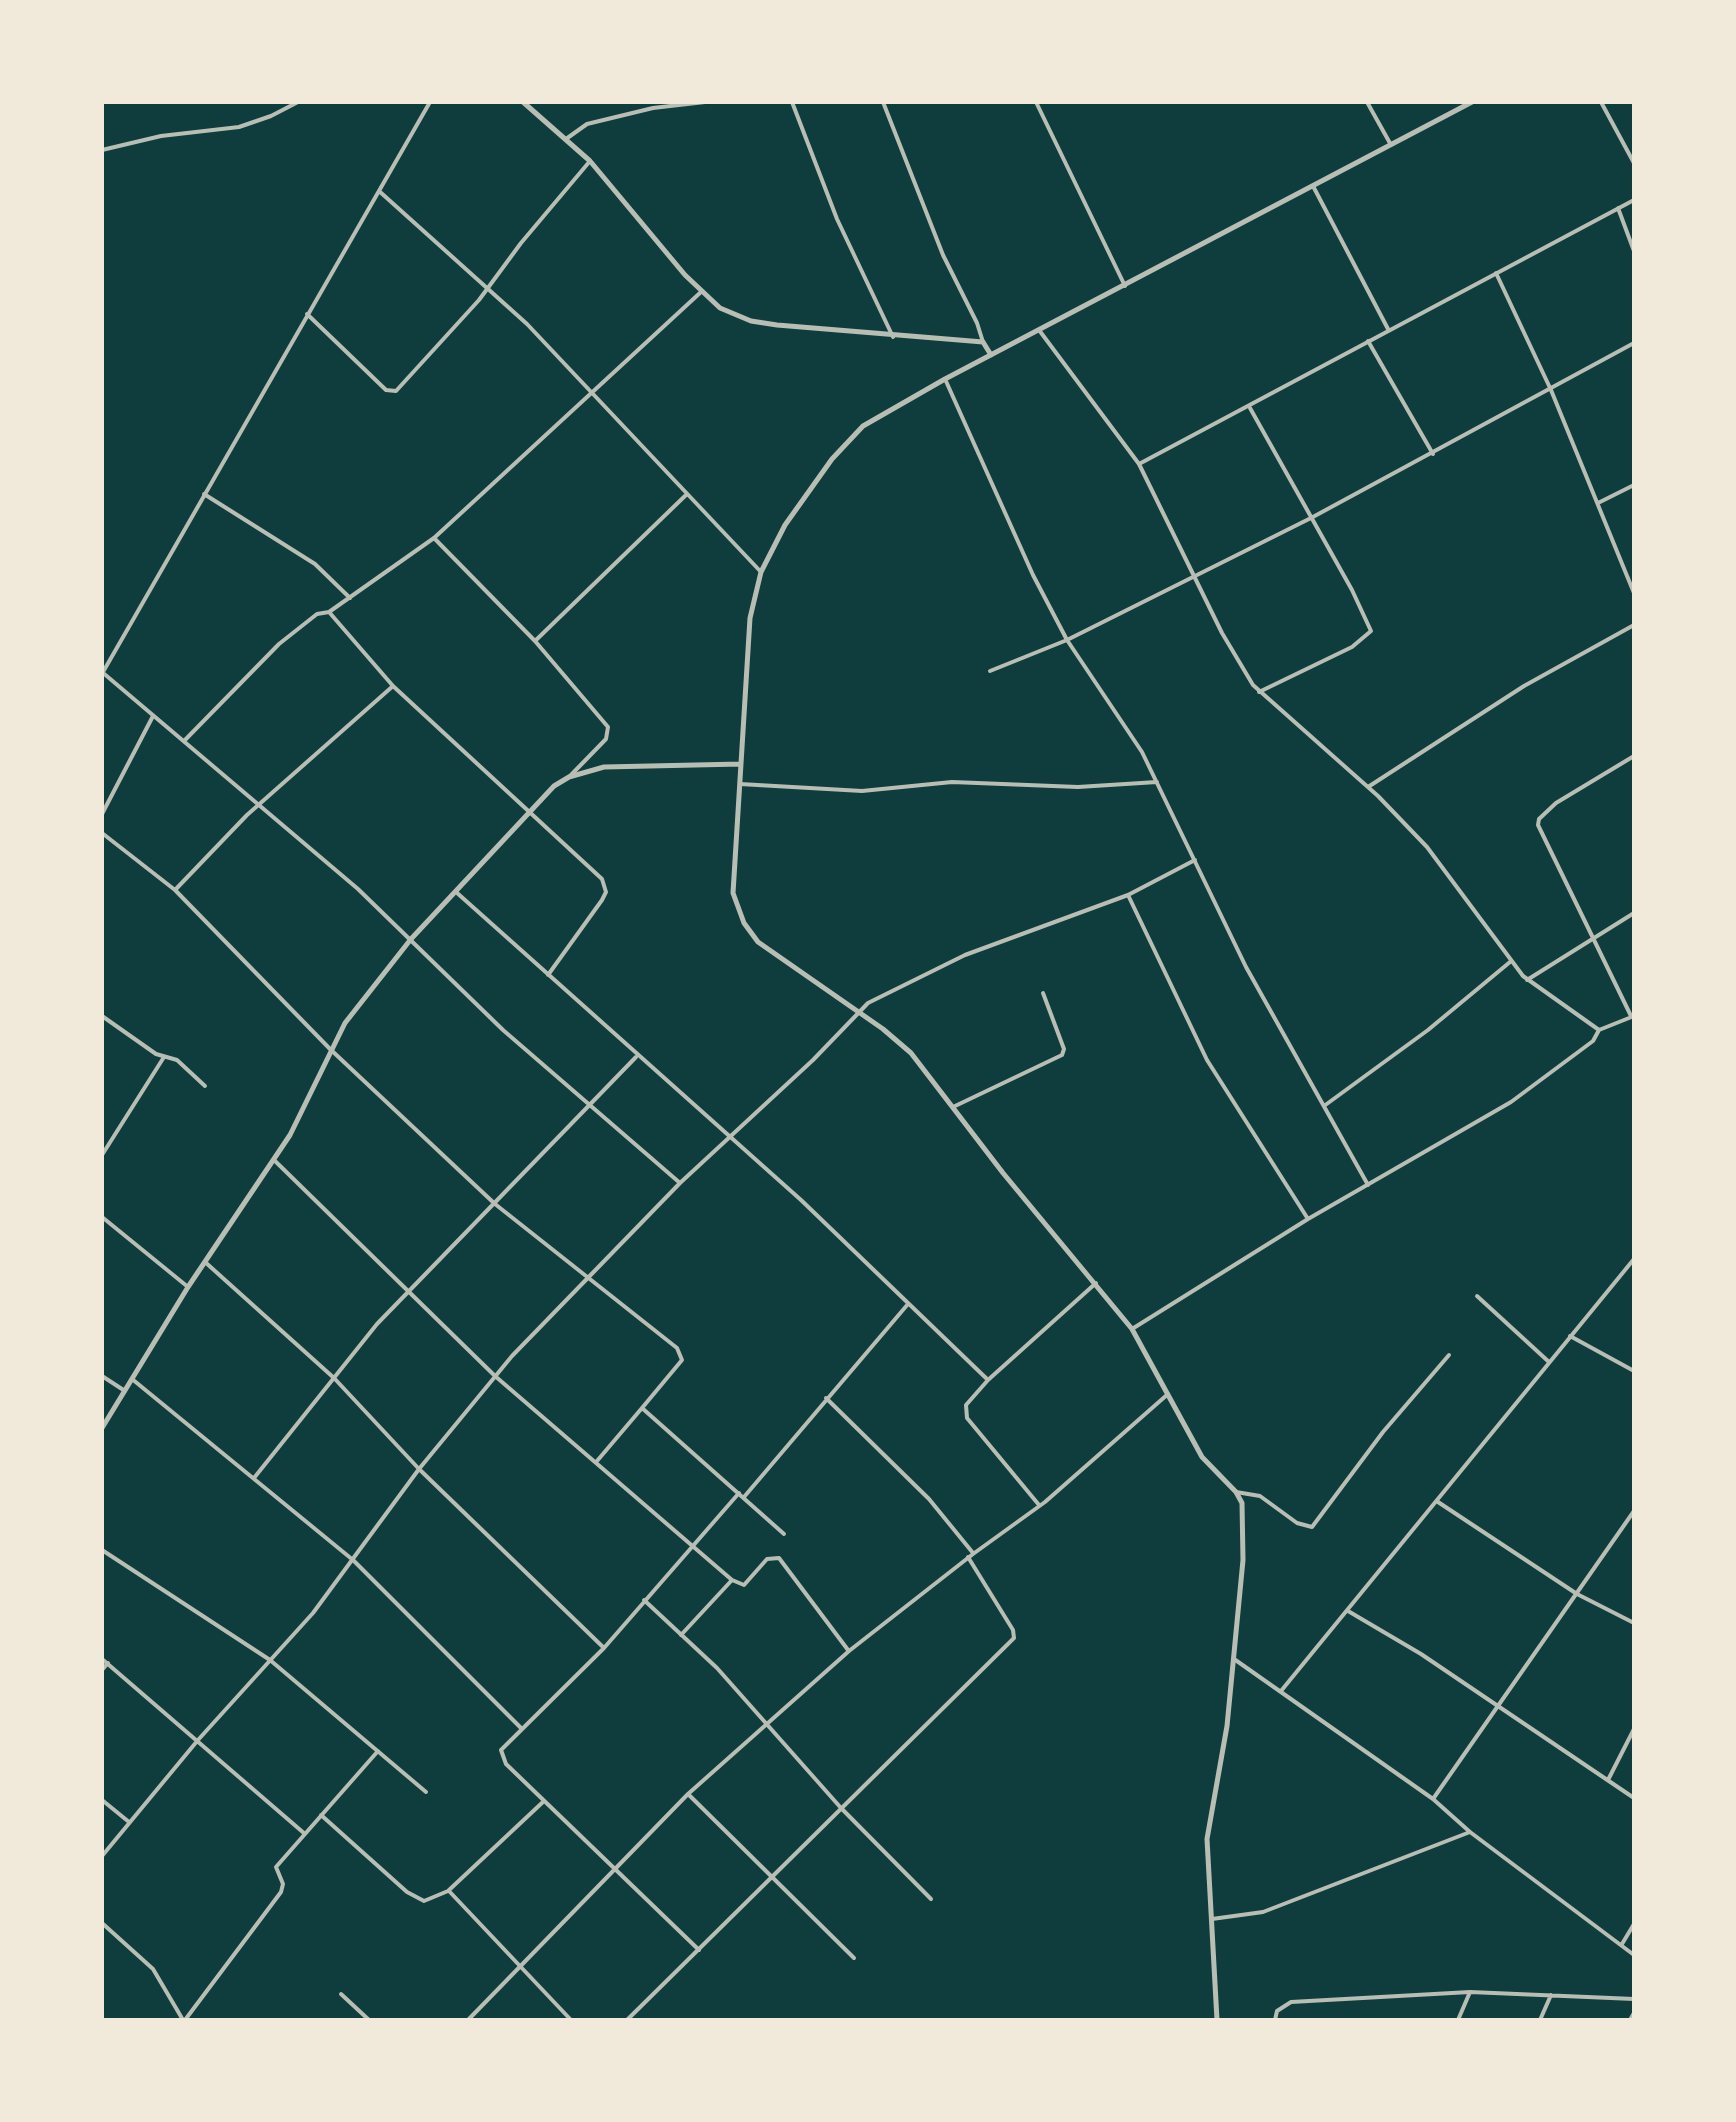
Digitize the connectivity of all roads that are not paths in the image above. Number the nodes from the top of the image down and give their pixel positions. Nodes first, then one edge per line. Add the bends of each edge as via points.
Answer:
1 (298, 102) edge
2 (430, 102) edge
3 (523, 102) edge
4 (705, 102) edge
5 (792, 102) edge
6 (883, 102) edge
7 (1036, 102) edge
8 (1367, 102) edge
9 (1472, 102) edge
10 (1601, 102) edge
11 (566, 139) junction
12 (1391, 145) junction
13 (102, 150) edge
14 (590, 161) junction
15 (1634, 163) edge
16 (1313, 186) junction
17 (379, 191) junction
18 (1634, 200) edge
19 (1618, 208) junction
20 (1634, 251) edge
21 (1496, 273) junction
22 (1125, 286) junction
23 (488, 287) junction
24 (701, 292) junction
25 (307, 313) junction
26 (1388, 329) junction
27 (1039, 330) junction
28 (893, 337) junction
29 (1368, 341) junction
30 (983, 342) junction
31 (1634, 343) edge
32 (991, 355) junction
33 (945, 379) junction
34 (1551, 390) junction
35 (595, 393) junction
36 (1250, 408) junction
37 (1433, 454) junction
38 (1139, 464) junction
39 (1634, 485) edge
40 (204, 494) junction
41 (687, 494) junction
42 (1598, 503) junction
43 (1311, 518) junction
44 (434, 538) junction
45 (761, 572) junction
46 (1195, 574) junction
47 (1634, 593) edge
48 (350, 598) junction
49 (329, 612) junction
50 (1634, 625) edge
51 (1067, 640) junction
52 (535, 641) junction
53 (990, 671) dead end
54 (103, 672) edge
55 (393, 686) junction
56 (1259, 692) junction
57 (153, 716) junction
58 (184, 741) junction
59 (1634, 758) edge
60 (741, 764) junction
61 (569, 777) junction
62 (1157, 782) junction
63 (740, 784) junction
64 (1368, 787) junction
65 (259, 805) junction
66 (102, 814) edge
67 (530, 814) junction
68 (102, 833) edge
69 (1195, 860) junction
70 (175, 890) junction
71 (454, 890) junction
72 (1128, 895) junction
73 (1634, 913) edge
74 (1593, 938) junction
75 (411, 939) junction
76 (1510, 962) junction
77 (548, 975) junction
78 (1527, 980) junction
79 (1043, 993) dead end
80 (861, 1013) junction
81 (102, 1016) edge
82 (1633, 1017) edge
83 (1599, 1030) junction
84 (330, 1049) junction
85 (164, 1057) junction
86 (636, 1057) junction
87 (205, 1086) dead end
88 (1324, 1106) junction
89 (953, 1107) junction
90 (589, 1108) junction
91 (729, 1138) junction
92 (102, 1155) edge
93 (274, 1160) junction
94 (680, 1183) junction
95 (1368, 1185) junction
96 (495, 1204) junction
97 (102, 1217) edge
98 (1308, 1219) junction
99 (205, 1262) junction
100 (1633, 1262) edge
101 (585, 1278) junction
102 (1097, 1283) junction
103 (188, 1287) junction
104 (407, 1293) junction
105 (1477, 1296) dead end
106 (909, 1303) junction
107 (1132, 1329) junction
108 (1570, 1336) junction
109 (1449, 1355) dead end
110 (1549, 1362) junction
111 (1634, 1371) edge
112 (102, 1376) edge
113 (495, 1376) junction
114 (334, 1378) junction
115 (132, 1379) junction
116 (988, 1380) junction
117 (125, 1391) junction
118 (1168, 1394) junction
119 (826, 1398) junction
120 (642, 1408) junction
121 (102, 1428) edge
122 (596, 1462) junction
123 (419, 1469) junction
124 (254, 1478) junction
125 (1236, 1492) junction
126 (742, 1495) junction
127 (1438, 1502) junction
128 (1039, 1505) junction
129 (1634, 1511) edge
130 (784, 1534) dead end
131 (693, 1547) junction
132 (102, 1550) edge
133 (971, 1555) junction
134 (353, 1560) junction
135 (732, 1580) junction
136 (1577, 1594) junction
137 (644, 1600) junction
138 (1348, 1611) junction
139 (1634, 1623) edge
140 (681, 1635) junction
141 (604, 1648) junction
142 (849, 1651) junction
143 (102, 1659) edge
144 (1233, 1659) junction
145 (270, 1660) junction
146 (108, 1663) junction
147 (102, 1670) edge
148 (1281, 1691) junction
149 (1495, 1706) junction
150 (765, 1725) junction
151 (522, 1729) junction
152 (1634, 1729) edge
153 (198, 1740) junction
154 (378, 1751) junction
155 (1608, 1780) junction
156 (426, 1792) dead end
157 (688, 1794) junction
158 (1634, 1798) edge
159 (1433, 1799) junction
160 (102, 1800) edge
161 (544, 1801) junction
162 (841, 1808) junction
163 (321, 1815) junction
164 (129, 1822) junction
165 (1470, 1832) junction
166 (305, 1834) junction
167 (102, 1856) edge
168 (616, 1871) junction
169 (770, 1878) junction
170 (448, 1891) junction
171 (931, 1899) dead end
172 (1212, 1919) junction
173 (102, 1923) edge
174 (1634, 1924) edge
175 (1622, 1944) junction
176 (699, 1950) junction
177 (1634, 1955) edge
178 (854, 1958) dead end
179 (521, 1967) junction
180 (1470, 1992) junction
181 (341, 1994) dead end
182 (1551, 1995) junction
183 (1634, 1999) edge
184 (1634, 2013) edge
185 (184, 2020) edge
186 (369, 2020) edge
187 (468, 2020) edge
188 (571, 2020) edge
189 (627, 2020) edge
190 (1217, 2020) edge
191 (1275, 2020) edge
192 (1458, 2020) edge
193 (1540, 2020) edge
194 (1630, 2020) edge

1 - 13 street via 239,127 161,136
2 - 17 street
3 - 11 street
4 - 11 street via 587,124
5 - 28 street via 837,219
6 - 30 street
7 - 22 street
8 - 12 street
9 - 12 street
10 - 15 street
11 - 14 street
12 - 16 street
14 - 23 street
14 - 24 street
16 - 22 street
16 - 26 street
17 - 23 street
17 - 25 street
18 - 19 street
19 - 20 street
19 - 21 street
21 - 26 street
21 - 34 street
22 - 27 street
23 - 25 street via 392,392
23 - 35 street
24 - 28 street via 720,308 751,321
24 - 35 street
25 - 40 street
26 - 29 street
27 - 32 street
27 - 38 street
28 - 30 street
29 - 36 street
29 - 37 street
30 - 32 street
31 - 34 street
32 - 33 street
33 - 45 street via 863,426 806,492
33 - 51 street
34 - 37 street
34 - 42 street
35 - 41 street
35 - 44 street
36 - 38 street
36 - 43 street
37 - 43 street
38 - 46 street
39 - 42 street
40 - 48 street via 315,564
40 - 54 street
41 - 45 street
41 - 52 street
42 - 47 street
43 - 46 street
43 - 56 street via 1371,631 1352,647
44 - 48 street
44 - 52 street
45 - 60 street via 750,618
46 - 51 street
46 - 56 street via 1222,633
48 - 49 street
49 - 55 street
49 - 58 street via 317,614 279,644
50 - 64 street via 1524,686
51 - 53 street
51 - 62 street
52 - 61 street via 609,732
54 - 57 street
55 - 65 street
55 - 67 street
56 - 64 street
57 - 58 street
57 - 66 street
58 - 65 street
59 - 74 street via 1556,803 1539,819
60 - 61 street via 604,767
60 - 63 street
61 - 67 street
62 - 63 street via 1078,787 952,782 862,791
62 - 69 street
63 - 80 street via 733,893 744,923 758,942
64 - 76 street via 1427,847
65 - 70 street
65 - 75 street
67 - 71 street
67 - 77 street via 606,886 602,900
68 - 70 street
69 - 72 street
69 - 88 street via 1246,967
70 - 84 street
71 - 75 street
71 - 77 street
72 - 80 street via 965,955 879,995
72 - 98 street via 1207,1060
73 - 74 street
74 - 78 street
74 - 82 street
75 - 84 street
75 - 90 street
76 - 78 street
76 - 88 street
77 - 86 street
78 - 83 street
79 - 89 street via 1062,1055
80 - 89 street via 911,1053
80 - 91 street
81 - 85 street
82 - 83 street
83 - 95 street via 1593,1041 1511,1102
84 - 93 street via 305,1109
84 - 96 street
85 - 87 street via 177,1060
85 - 92 street
86 - 90 street
86 - 91 street
88 - 95 street
89 - 102 street
90 - 94 street
90 - 96 street
91 - 94 street
91 - 106 street
93 - 99 street
93 - 104 street
94 - 101 street
95 - 98 street
96 - 101 street
96 - 104 street
97 - 103 street
98 - 107 street
99 - 103 street
99 - 114 street
100 - 108 street
101 - 113 street
101 - 120 street via 681,1353 682,1360
102 - 107 street
102 - 116 street
103 - 115 street
104 - 113 street
104 - 114 street
105 - 110 street
106 - 116 street
106 - 119 street
107 - 118 street
108 - 110 street
108 - 111 street
109 - 125 street via 1312,1527 1297,1523 1260,1496
110 - 127 street
112 - 117 street
113 - 122 street
113 - 123 street
114 - 123 street
114 - 124 street
115 - 117 street
115 - 124 street
116 - 128 street via 966,1405 967,1418
117 - 121 street
118 - 125 street via 1202,1457
118 - 128 street
119 - 126 street
119 - 133 street via 929,1499
120 - 122 street
120 - 126 street
122 - 131 street
123 - 134 street
123 - 141 street
124 - 134 street
125 - 144 street via 1245,1520
126 - 130 street
126 - 131 street
127 - 136 street
127 - 138 street
128 - 133 street
129 - 136 street
131 - 135 street
131 - 137 street
132 - 145 street
133 - 142 street
133 - 162 street via 1014,1638
134 - 145 street
134 - 151 street
135 - 140 street
135 - 142 street via 744,1585 767,1559 779,1558
136 - 139 street
136 - 149 street
137 - 140 street
137 - 141 street
138 - 148 street
138 - 149 street
140 - 150 street
141 - 151 street
142 - 150 street
143 - 146 street
144 - 148 street
144 - 172 street via 1207,1839
145 - 153 street
145 - 154 street
146 - 147 street
146 - 153 street
148 - 159 street
149 - 155 street
149 - 159 street
150 - 157 street
150 - 162 street
151 - 161 street via 501,1755
152 - 155 street
153 - 164 street
153 - 166 street
154 - 156 street
154 - 163 street
155 - 158 street
157 - 168 street
157 - 169 street
159 - 165 street
160 - 164 street
161 - 168 street
161 - 170 street
162 - 169 street
162 - 171 street
163 - 166 street
163 - 170 street via 416,1899
164 - 167 street
165 - 172 street via 1263,1912
165 - 175 street
166 - 185 street via 276,1867 281,1892
168 - 176 street
168 - 179 street
169 - 176 street
169 - 178 street
170 - 179 street
172 - 190 street
173 - 185 street via 153,1969
174 - 175 street
175 - 177 street
176 - 189 street
179 - 187 street
179 - 188 street
180 - 182 street
180 - 191 street via 1291,2002 1277,2011
180 - 192 street
181 - 186 street
182 - 183 street
182 - 193 street
184 - 194 street

